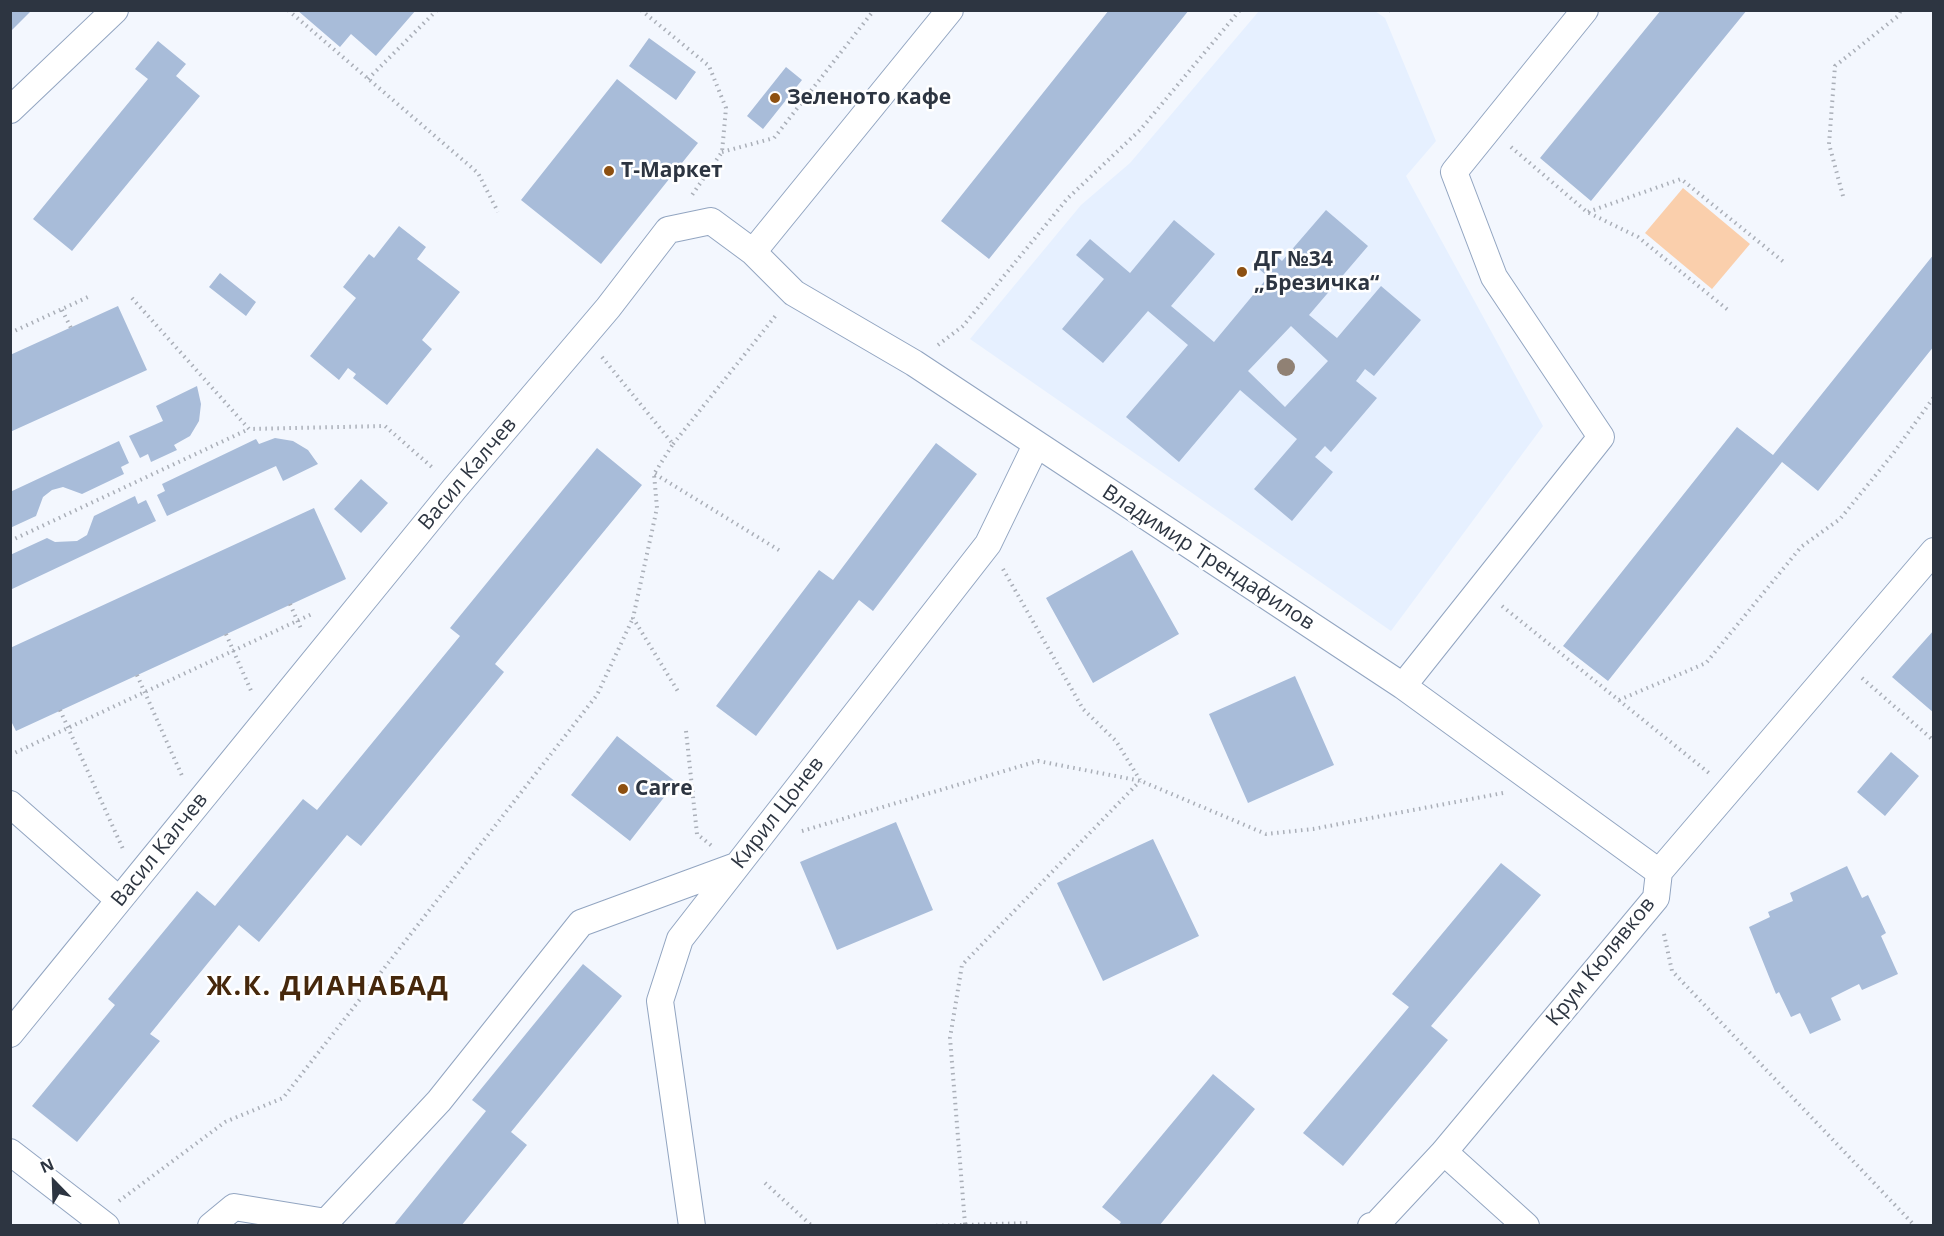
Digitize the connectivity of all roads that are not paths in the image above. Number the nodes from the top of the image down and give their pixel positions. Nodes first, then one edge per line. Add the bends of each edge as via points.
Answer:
1 (115, 10) edge
2 (950, 10) edge
3 (1585, 10) edge
4 (10, 110) edge
5 (753, 252) junction
6 (1036, 445) junction
7 (1934, 551) edge
8 (1404, 686) junction
9 (10, 804) edge
10 (737, 866) junction
11 (1659, 872) junction
12 (120, 900) junction
13 (10, 1034) edge
14 (10, 1152) edge
15 (1444, 1152) junction
16 (101, 1222) edge
17 (212, 1226) edge
18 (692, 1226) edge
19 (1371, 1226) edge
20 (1526, 1226) edge

1 - 4 street
2 - 5 street
3 - 8 street via 1454,172 1494,277 1601,437
5 - 6 street, Владимир Трендафилов via 794,293 914,363
5 - 12 street, Васил Калчев via 711,221 668,230
6 - 8 street, Владимир Трендафилов
6 - 10 street, Кирил Цонев via 988,544
7 - 11 street, Крум Кюлявков
8 - 11 street, Владимир Трендафилов
9 - 12 street
10 - 17 street via 581,923 439,1101 326,1222 234,1207
10 - 18 street, Кирил Цонев via 680,939 660,1001
11 - 15 street, Крум Кюлявков via 1656,898
12 - 13 street, Васил Калчев
14 - 16 street
15 - 19 street, Крум Кюлявков
15 - 20 street

